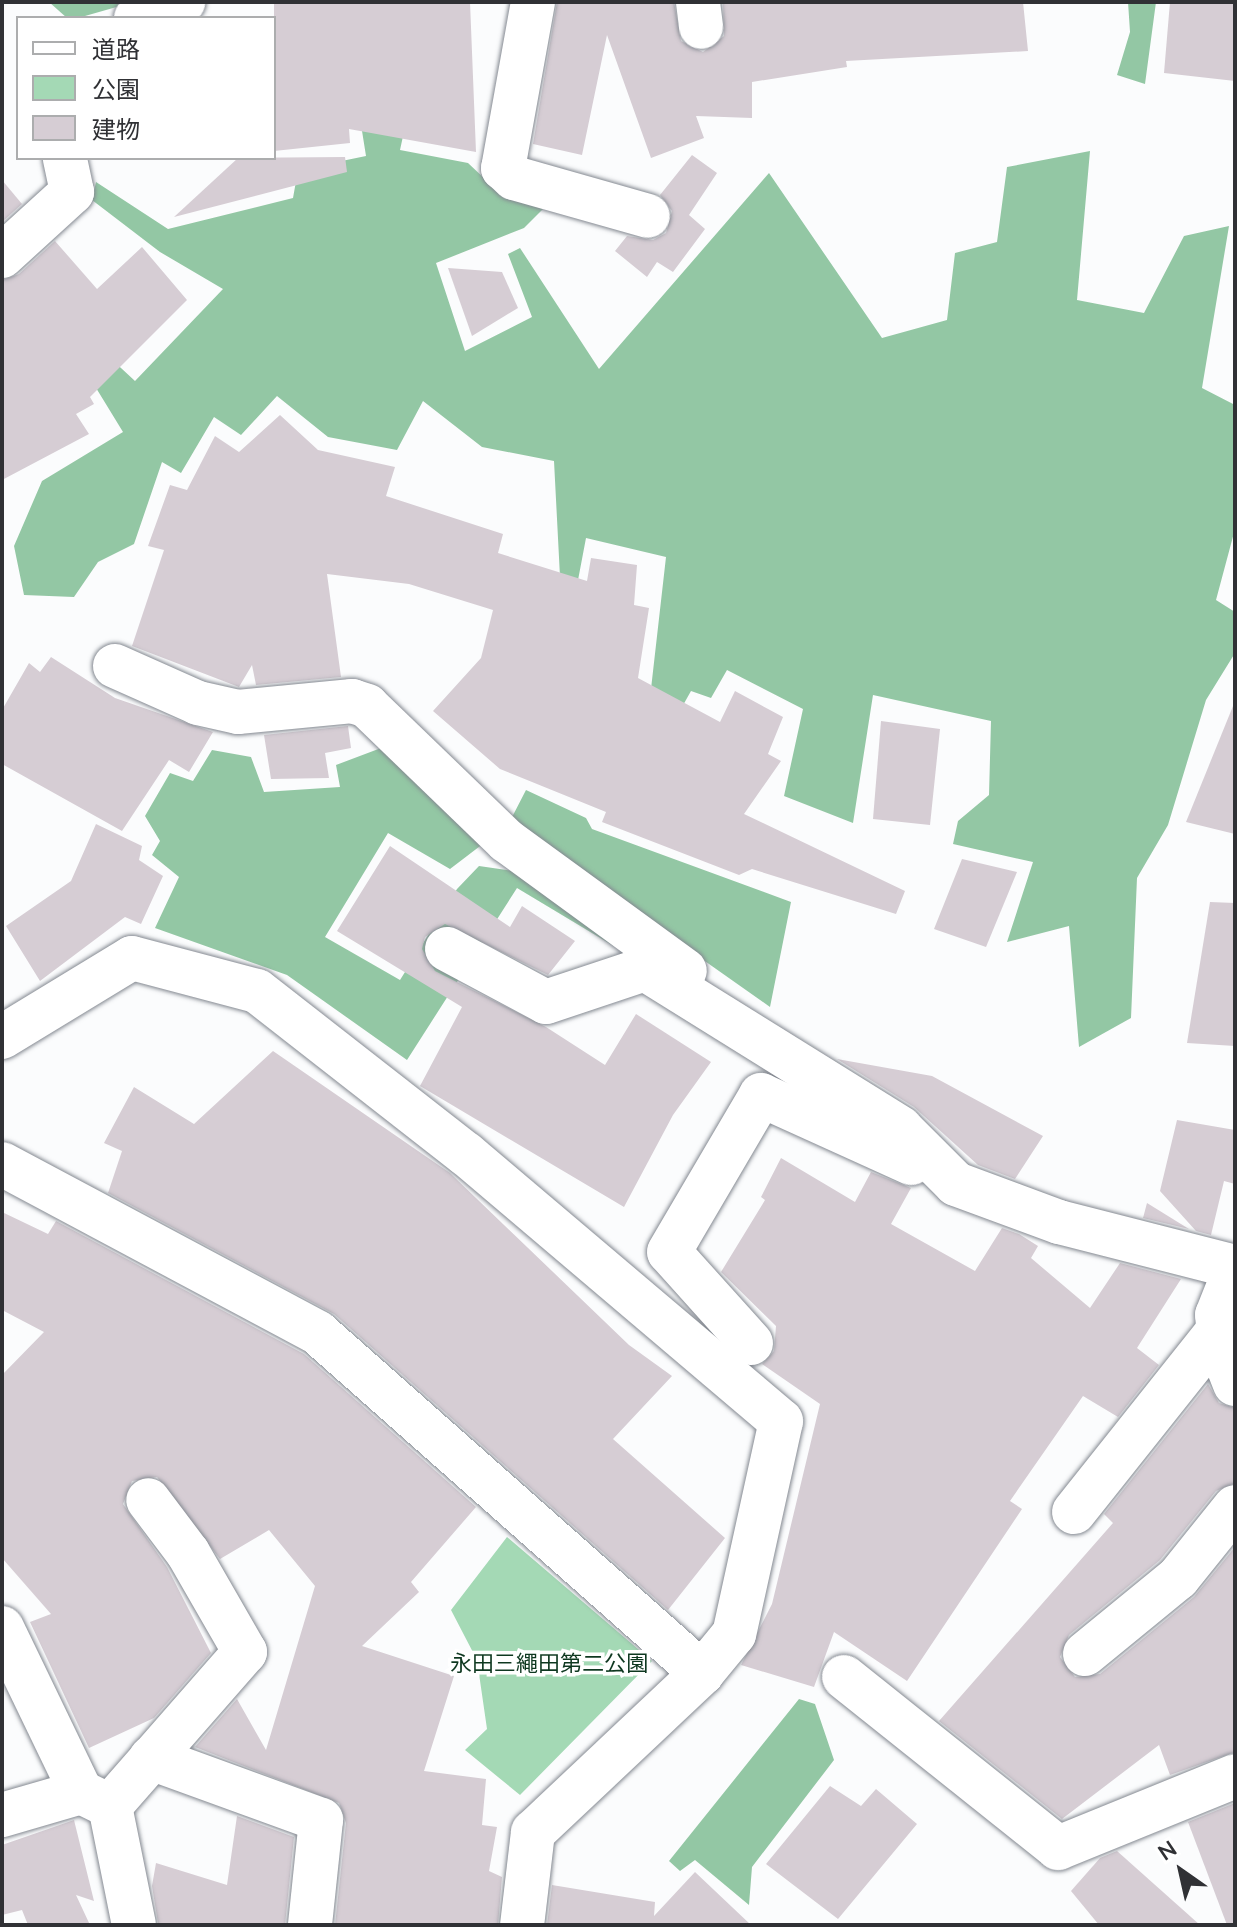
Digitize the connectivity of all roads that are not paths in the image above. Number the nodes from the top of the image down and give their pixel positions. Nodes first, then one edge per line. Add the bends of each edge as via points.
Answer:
1 (183, 2) edge
2 (533, 2) edge
3 (142, 16) edge
4 (65, 160) edge
5 (648, 216) dead end
6 (2, 256) edge
7 (115, 666) dead end
8 (447, 949) dead end
9 (2, 1037) edge
10 (791, 1064) junction
11 (2, 1164) edge
12 (956, 1184) junction
13 (1235, 1269) edge
14 (1218, 1331) junction
15 (751, 1343) dead end
16 (1235, 1384) edge
17 (148, 1500) dead end
18 (1235, 1507) edge
19 (1074, 1512) dead end
20 (2, 1628) edge
21 (1085, 1654) dead end
22 (702, 1673) junction
23 (844, 1677) dead end
24 (151, 1758) junction
25 (1235, 1776) edge
26 (95, 1799) junction
27 (2, 1815) edge
28 (134, 1925) edge
29 (310, 1925) edge
30 (522, 1925) edge

1 - 3 street
2 - 5 street via 503,168 514,178
4 - 6 street via 72,192
7 - 10 street via 198,703 238,712 352,701 367,706 507,841 625,932 783,1035
8 - 10 street via 546,1002 645,969
9 - 22 street via 132,958 257,991 466,1154 781,1421 734,1634
10 - 12 street via 900,1128
11 - 22 street via 318,1333
12 - 13 street via 1059,1222
12 - 15 street via 761,1095 669,1252
13 - 14 street via 1217,1315
14 - 16 street
14 - 19 street
17 - 24 street via 188,1553 245,1652
18 - 21 street via 1178,1578
20 - 26 street
22 - 30 street via 533,1832
23 - 25 street via 1058,1848
24 - 26 street
24 - 29 street via 321,1820
26 - 27 street
26 - 28 street

